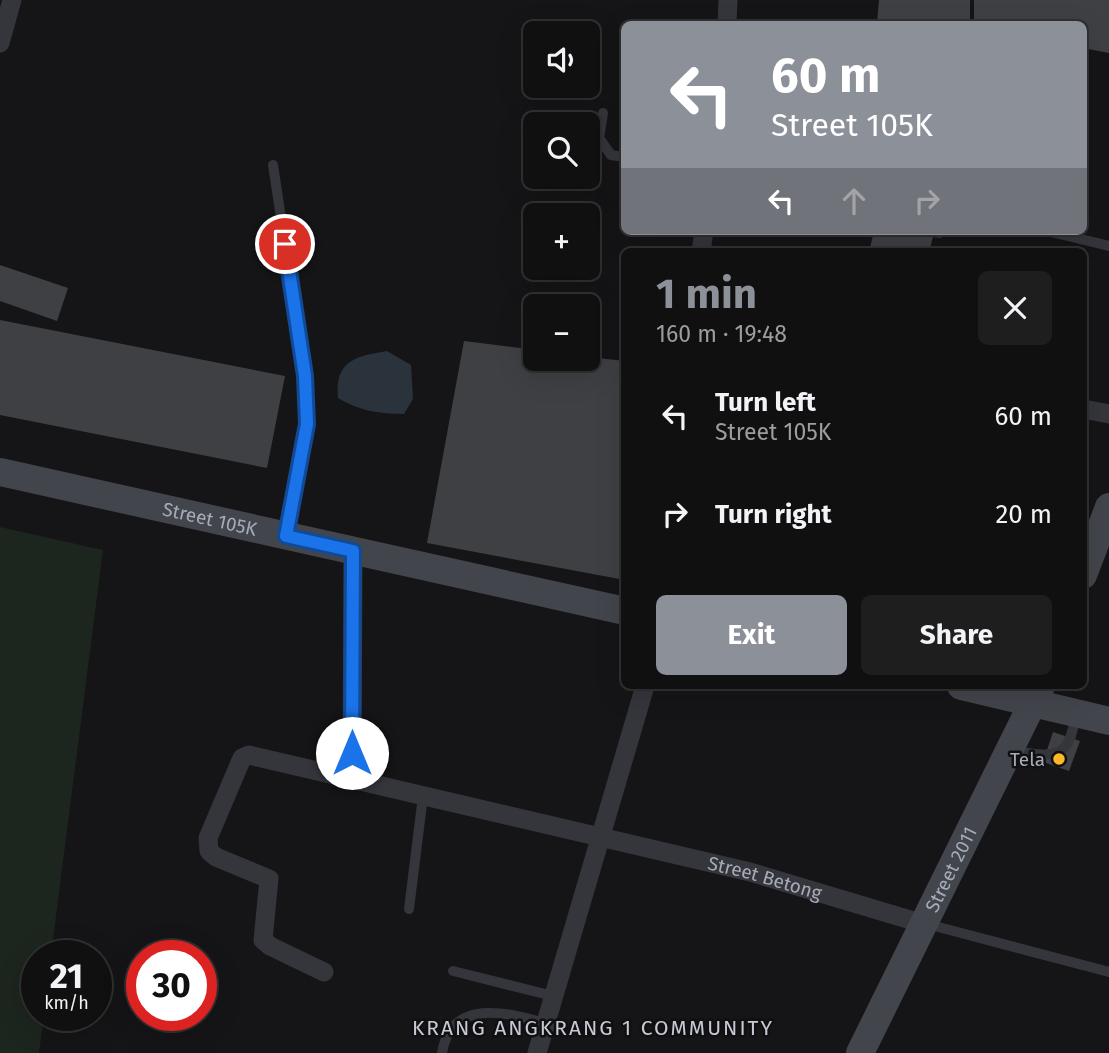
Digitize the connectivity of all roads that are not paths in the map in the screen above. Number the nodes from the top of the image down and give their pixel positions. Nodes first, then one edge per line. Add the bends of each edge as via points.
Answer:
1 (12, 0) edge
2 (728, 0) edge
3 (727, 21) edge
4 (1, 38) edge
5 (603, 113) dead end
6 (621, 157) edge
7 (273, 165) dead end
8 (1064, 235) edge
9 (1109, 246) edge
10 (1087, 410) edge
11 (1109, 414) edge
12 (0, 472) edge
13 (1109, 507) edge
14 (286, 536) junction
15 (353, 551) junction
16 (1087, 565) edge
17 (621, 610) edge
18 (644, 689) edge
19 (990, 689) edge
20 (1038, 694) edge
21 (1075, 712) junction
22 (1109, 720) edge
23 (1012, 750) junction
24 (352, 779) junction
25 (423, 796) junction
26 (602, 840) junction
27 (409, 909) dead end
28 (925, 924) junction
29 (453, 971) dead end
30 (324, 972) dead end
31 (1109, 972) edge
32 (553, 996) junction
33 (545, 1023) junction
34 (442, 1053) edge
35 (537, 1053) edge
36 (860, 1053) edge

1 - 4 street
2 - 3 street
5 - 6 lane via 599,138 611,155
7 - 14 lane via 305,376 307,424
8 - 9 lane
10 - 11 street
12 - 14 main road, Street 105K
13 - 16 main road
14 - 15 main road, Street 105K
15 - 17 main road, Street 105K
15 - 24 street
18 - 26 street
19 - 20 main road
20 - 21 main road
20 - 23 main road, Street 2011
21 - 22 main road
21 - 23 lane via 1073,732 1058,753 1046,756
23 - 28 main road, Street 2011
24 - 25 street, Street Betong
24 - 30 street, Street Betong via 249,755 242,758 208,838 209,851 216,857 269,879 263,940
25 - 26 street, Street Betong
25 - 27 lane
26 - 28 street, Street Betong via 750,872
26 - 32 street
28 - 31 lane
28 - 36 main road, Street 2011
29 - 32 lane
32 - 33 street
33 - 34 lane via 507,1012 468,1014 445,1035
33 - 35 street

